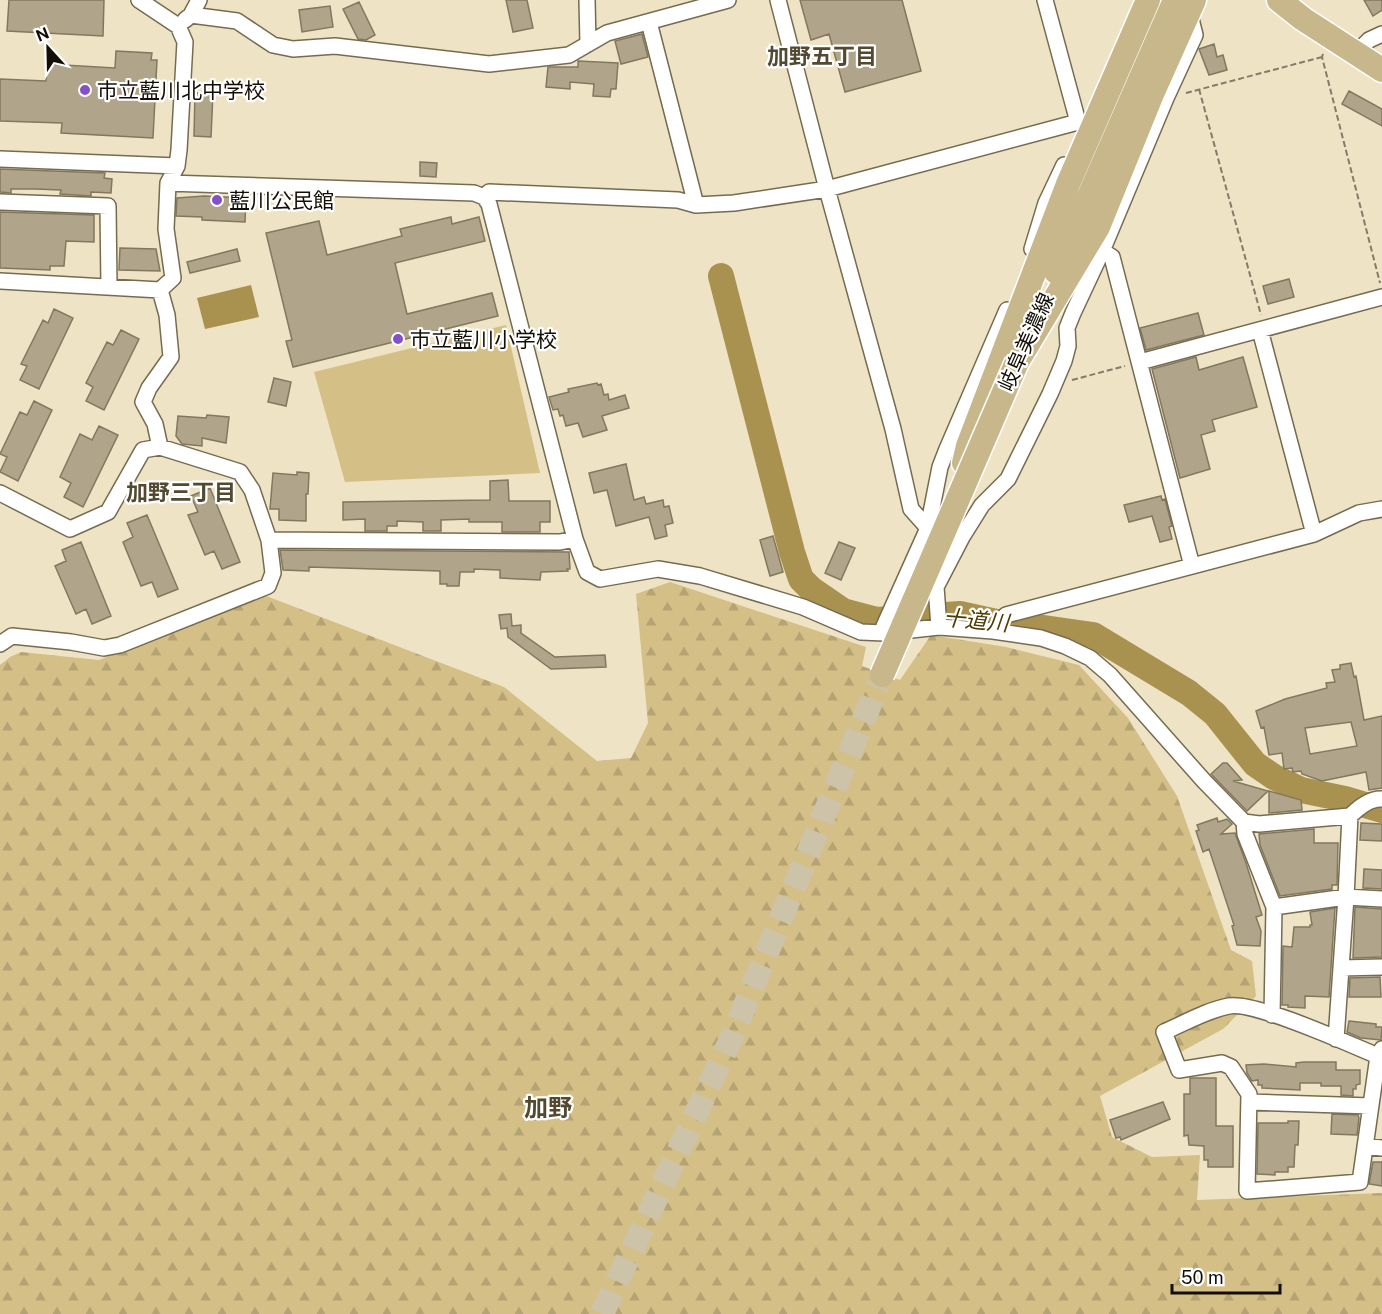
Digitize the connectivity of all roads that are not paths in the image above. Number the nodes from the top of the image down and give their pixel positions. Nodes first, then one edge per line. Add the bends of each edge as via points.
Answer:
1 (139, 0) edge
2 (199, 0) edge
3 (587, 0) edge
4 (728, 0) edge
5 (778, 0) edge
6 (1045, 0) edge
7 (1136, 0) edge
8 (1148, 0) edge
9 (1279, 0) edge
10 (1186, 4) edge
11 (191, 15) junction
12 (649, 22) junction
13 (178, 26) junction
14 (1382, 34) edge
15 (588, 44) junction
16 (1355, 54) junction
17 (1382, 70) edge
18 (1159, 96) junction
19 (1081, 122) junction
20 (0, 159) edge
21 (177, 166) junction
22 (168, 183) junction
23 (827, 189) junction
24 (484, 197) junction
25 (0, 202) edge
26 (696, 205) junction
27 (1102, 251) junction
28 (0, 282) edge
29 (109, 286) junction
30 (160, 290) junction
31 (1382, 297) edge
32 (1262, 330) junction
33 (1017, 362) junction
34 (1140, 362) junction
35 (160, 447) junction
36 (0, 493) edge
37 (1382, 509) edge
38 (933, 529) junction
39 (1314, 534) junction
40 (575, 539) junction
41 (269, 540) junction
42 (1192, 566) junction
43 (936, 587) junction
44 (939, 620) junction
45 (997, 626) junction
46 (884, 633) junction
47 (0, 644) edge
48 (880, 680) tunnel mouth
49 (1379, 798) edge
50 (1354, 813) junction
51 (1244, 822) junction
52 (1346, 897) junction
53 (1382, 898) edge
54 (1274, 907) junction
55 (1382, 967) edge
56 (1341, 968) junction
57 (1272, 1015) junction
58 (1336, 1039) junction
59 (1381, 1054) edge
60 (1249, 1102) junction
61 (1371, 1106) junction
62 (1365, 1146) junction
63 (1382, 1148) edge

1 - 13 street
2 - 11 street
3 - 15 street
4 - 12 street
5 - 23 street
6 - 19 street
7 - 19 street
8 - 38 main road, bridge via 1068,184
9 - 16 main road via 1325,47
10 - 18 main road
10 - 33 main road, 岐阜美濃線
11 - 13 street
11 - 15 street via 237,21 273,45 293,49 335,46 489,64 569,56
12 - 15 street via 607,33
12 - 26 street
13 - 21 street via 185,42
14 - 16 street
16 - 17 main road
18 - 27 street
18 - 33 main road via 1098,227
19 - 23 street
19 - 38 street via 1046,203 1002,324 946,449 940,467
20 - 21 street
21 - 22 street
22 - 24 street via 474,193
22 - 30 street via 166,229 172,278
23 - 26 street
23 - 38 street via 911,509
24 - 26 street via 489,192 678,200
24 - 40 street via 489,204
25 - 29 street via 108,206
27 - 34 street via 1112,257
27 - 43 street via 1067,328 1068,346 1055,384 1008,479 982,505
28 - 29 street
29 - 30 street
30 - 35 street via 171,357 143,402 155,424
31 - 32 street
32 - 34 street
32 - 39 street
33 - 38 main road, 岐阜美濃線, bridge
34 - 42 street
35 - 36 street via 143,450 108,512 70,529
35 - 41 street via 240,472 252,490
37 - 39 street via 1359,513
38 - 43 street
38 - 46 street
38 - 48 main road, 岐阜美濃線, bridge
39 - 42 street
40 - 41 street
40 - 46 street via 587,572 600,579 657,569 700,576 803,607 861,632
41 - 47 street via 273,573 268,586 120,645 104,648 12,636
42 - 45 street via 1006,615
43 - 44 street
44 - 45 street
44 - 46 street
45 - 51 street via 1065,646 1090,658
49 - 50 street
50 - 51 street via 1259,824
50 - 52 street
51 - 54 street via 1245,834
52 - 53 street
52 - 54 street
52 - 56 street
54 - 57 street
55 - 56 street
56 - 58 street
57 - 58 street
57 - 60 street via 1230,1006 1164,1032 1179,1070 1222,1063 1231,1068 1250,1094
58 - 59 street
59 - 61 street
60 - 61 street
60 - 62 street via 1247,1191 1360,1182
61 - 62 street
62 - 63 street

